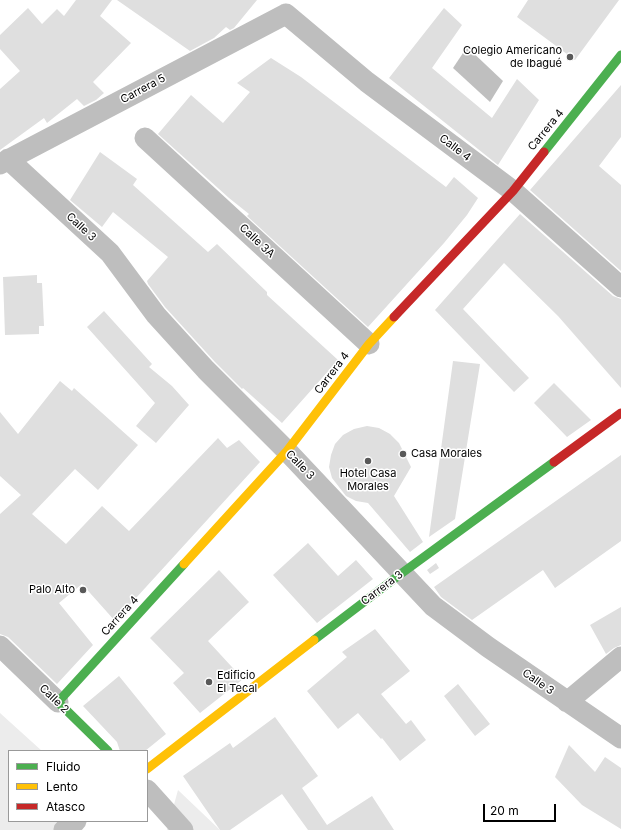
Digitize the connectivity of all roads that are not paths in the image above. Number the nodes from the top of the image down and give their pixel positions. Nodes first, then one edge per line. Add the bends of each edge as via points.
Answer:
1 (285, 7) edge
2 (621, 55) edge
3 (145, 138) dead end
4 (4, 162) edge
5 (512, 191) junction
6 (621, 287) edge
7 (368, 344) junction
8 (621, 413) edge
9 (287, 452) junction
10 (402, 572) junction
11 (0, 646) edge
12 (621, 657) edge
13 (58, 702) junction
14 (567, 702) junction
15 (621, 738) edge
16 (107, 750) edge
17 (148, 768) edge
18 (148, 791) edge
19 (75, 822) edge
20 (64, 830) edge
21 (183, 830) edge

1 - 4 street, Carrera 5
1 - 5 street, Calle 4 via 367,82
2 - 5 street, Carrera 4
3 - 7 street, Calle 3A
4 - 9 street, Calle 3 via 110,253 156,316
5 - 6 street, Calle 4
5 - 7 street, Carrera 4
7 - 9 street, Carrera 4
8 - 10 street, Carrera 3
9 - 10 street, Calle 3
9 - 13 street, Carrera 4
10 - 14 street, Calle 3 via 433,606
10 - 17 street, Carrera 3
11 - 13 street, Calle 2
12 - 14 street
13 - 16 street, Calle 2
14 - 15 street, Calle 3
18 - 21 street
19 - 20 street

